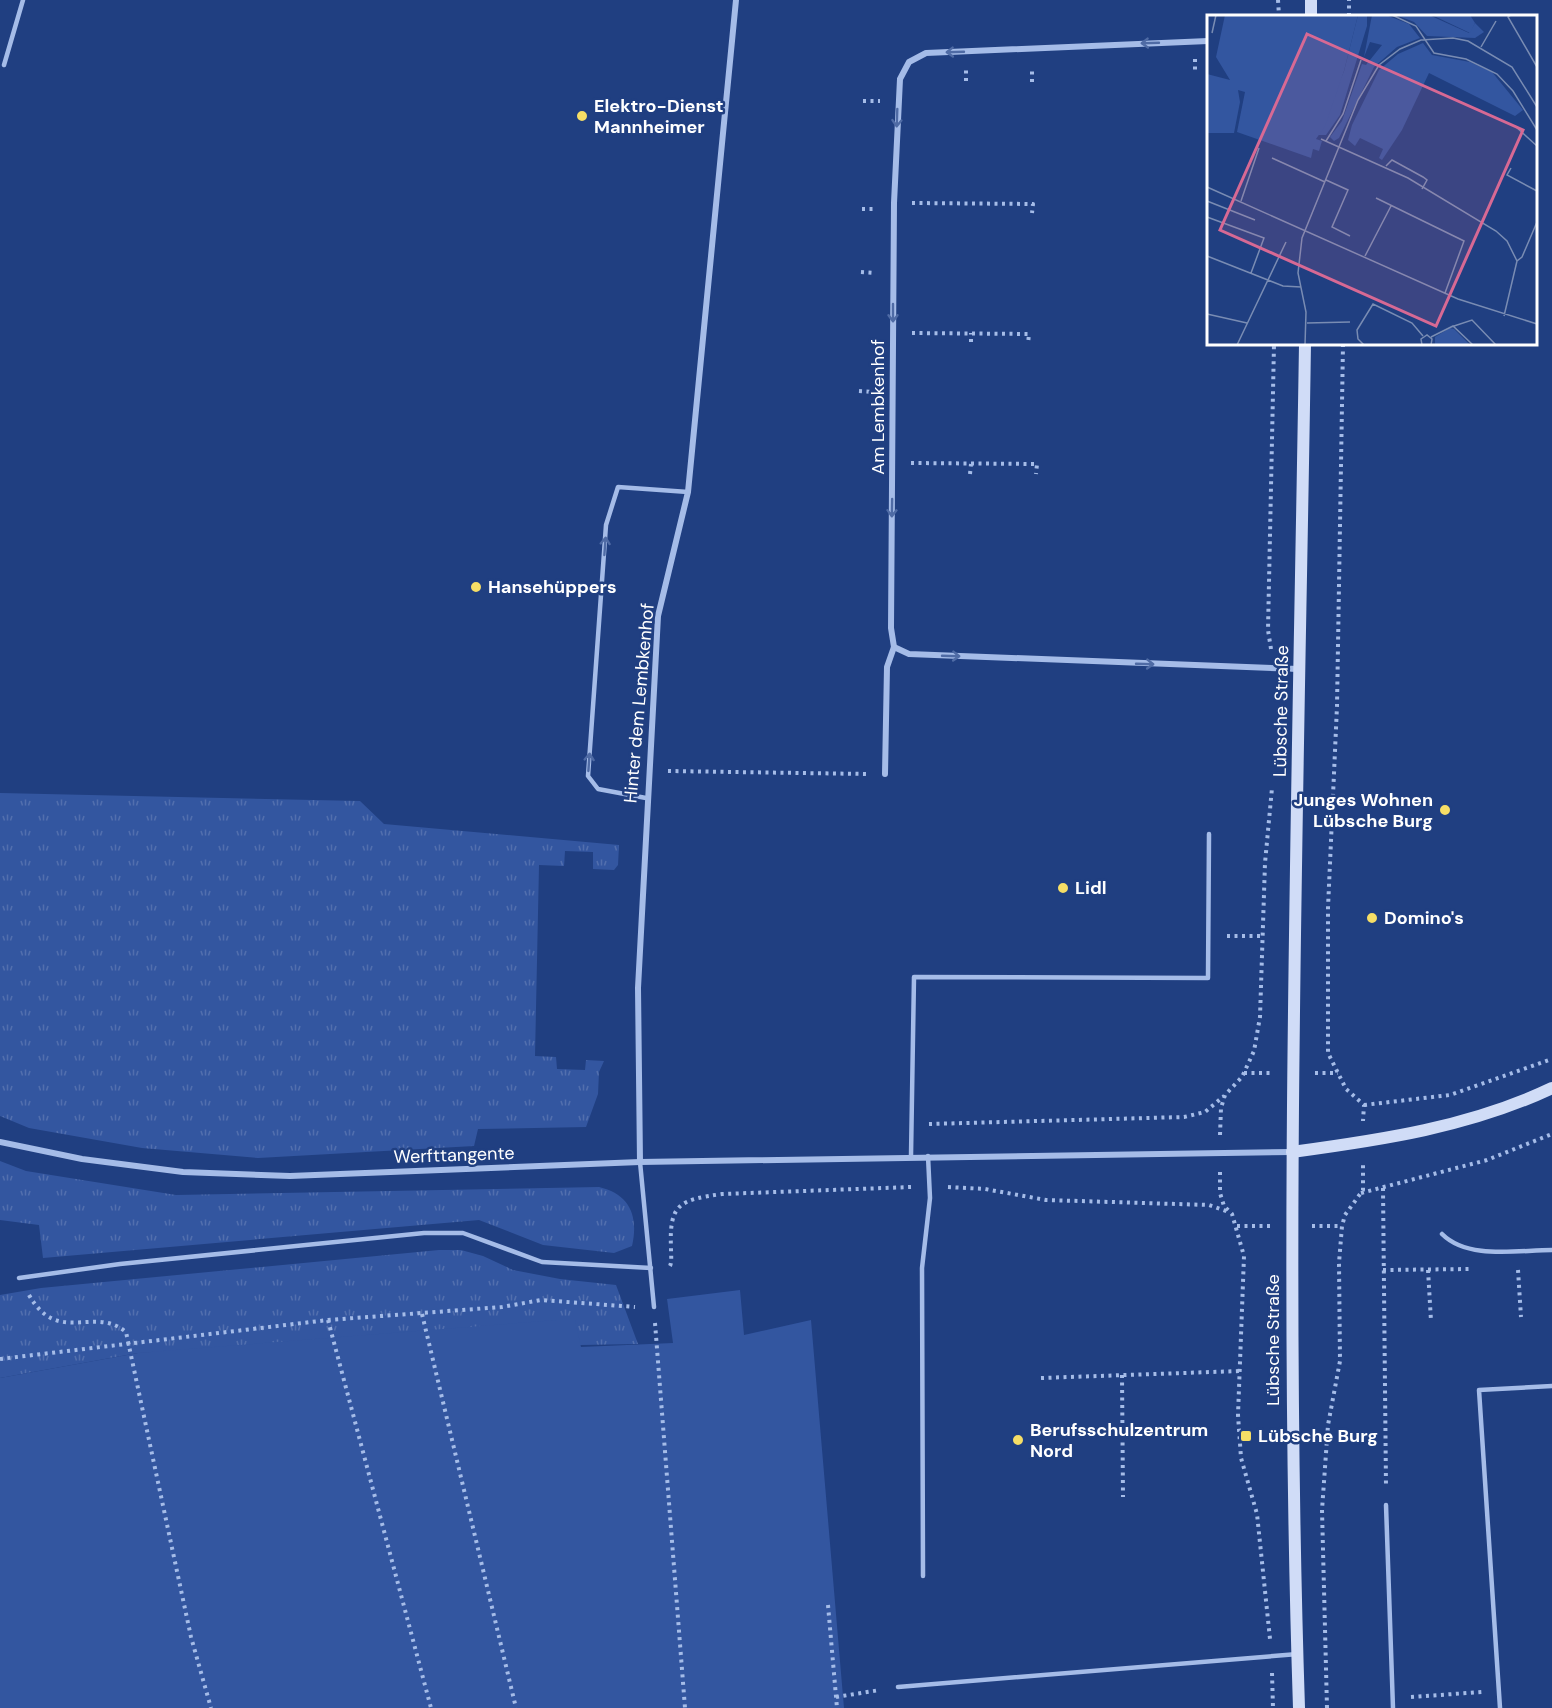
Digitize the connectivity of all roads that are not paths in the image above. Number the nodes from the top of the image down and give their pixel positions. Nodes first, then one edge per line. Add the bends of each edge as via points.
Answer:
1 (23, 0) edge
2 (736, 0) edge
3 (1207, 41) edge
4 (4, 65) dead end
5 (1305, 345) edge
6 (688, 492) junction
7 (894, 647) junction
8 (1300, 669) junction
9 (885, 774) road end
10 (646, 798) junction
11 (1209, 834) dead end
12 (1552, 1088) edge
13 (0, 1142) edge
14 (1292, 1152) junction
15 (927, 1155) junction
16 (911, 1156) junction
17 (640, 1162) junction
18 (1442, 1234) dead end
19 (1552, 1250) edge
20 (651, 1268) junction
21 (20, 1278) road end
22 (654, 1307) road end
23 (1552, 1386) edge
24 (1386, 1505) road end
25 (923, 1576) dead end
26 (1298, 1654) junction
27 (898, 1687) road end
28 (1299, 1708) edge
29 (1393, 1708) edge
30 (1500, 1708) edge

1 - 4 lane
2 - 6 street, Hinter dem Lembkenhof
3 -> 7 street, Am Lembkenhof via 926,53 909,62 900,79 894,203
5 - 8 street, Lübsche Straße
6 - 10 street, Hinter dem Lembkenhof via 658,616
10 -> 6 lane via 598,789 588,776 606,525 618,487
7 -> 8 street via 909,654
7 - 9 street, Am Lembkenhof via 887,667
8 - 14 street, Lübsche Straße
10 - 17 street, Hinter dem Lembkenhof via 638,988
11 - 16 lane via 1208,978 914,977
12 - 14 street via 1449,1125
13 - 17 street, Werfttangente via 82,1159 183,1172 290,1176
14 - 15 street
14 - 26 street, Lübsche Straße via 1291,1340
15 - 16 street
15 - 25 lane via 930,1198 922,1268
16 - 17 street, Werfttangente
17 - 20 lane
18 - 19 lane via 1451,1243 1476,1250
20 - 21 lane via 542,1262 463,1233 424,1233
20 - 22 lane
23 - 30 lane via 1479,1390
24 - 29 lane
26 - 27 lane
26 - 28 street, Lübsche Straße

